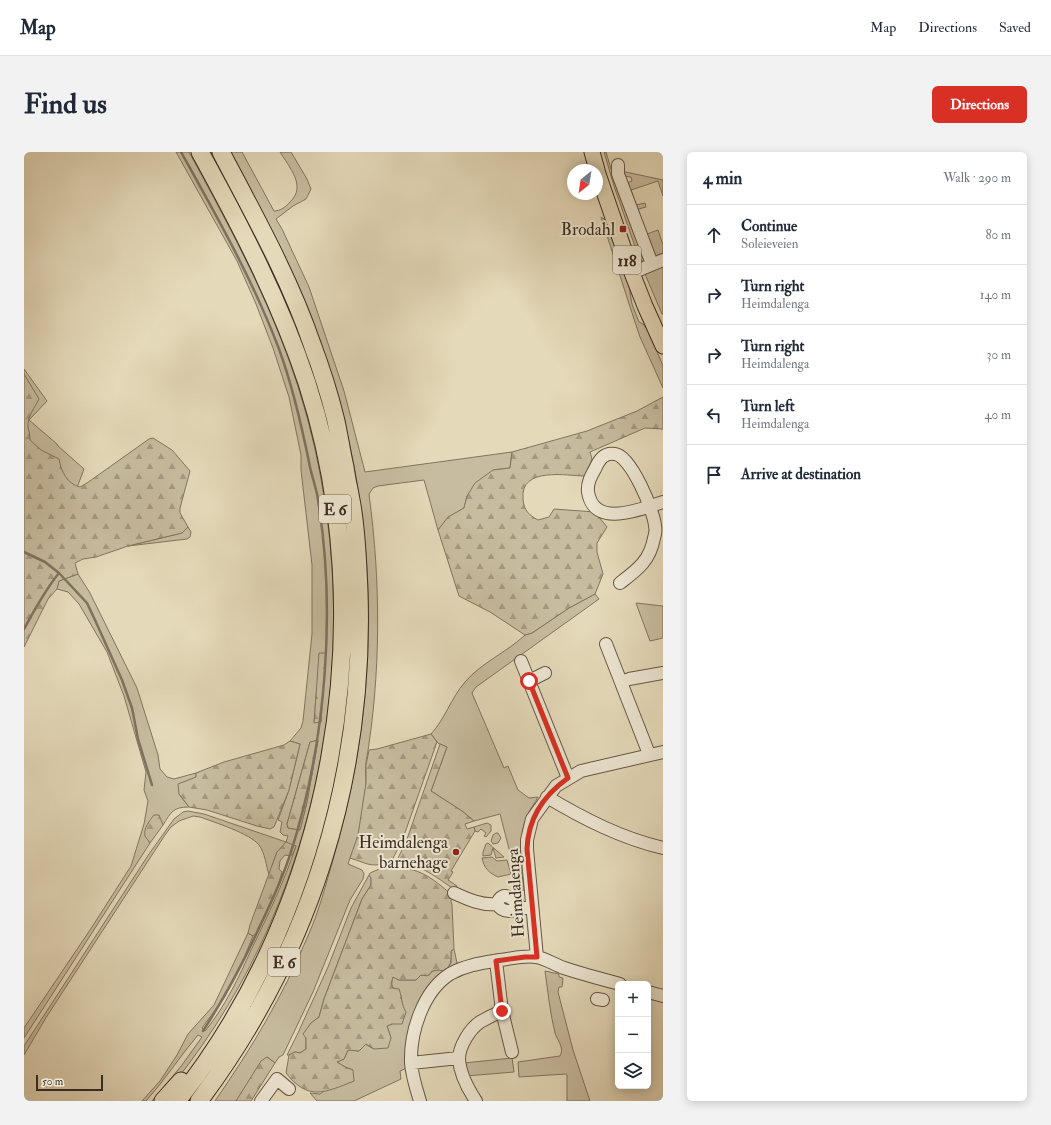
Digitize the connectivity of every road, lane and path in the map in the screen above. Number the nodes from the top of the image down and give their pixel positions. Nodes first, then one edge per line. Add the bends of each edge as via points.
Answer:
1 (200, 152) edge
2 (220, 152) edge
3 (592, 152) edge
4 (595, 164) edge
5 (618, 166) dead end
6 (603, 188) edge
7 (657, 262) edge
8 (632, 273) junction
9 (663, 346) edge
10 (663, 502) edge
11 (649, 506) junction
12 (659, 530) edge
13 (620, 583) dead end
14 (606, 644) dead end
15 (521, 661) dead end
16 (546, 673) dead end
17 (663, 673) edge
18 (529, 681) junction
19 (621, 682) junction
20 (663, 752) edge
21 (649, 754) junction
22 (568, 778) junction
23 (547, 797) junction
24 (663, 848) edge
25 (454, 893) dead end
26 (526, 908) junction
27 (537, 957) junction
28 (496, 961) junction
29 (615, 983) edge
30 (651, 993) edge
31 (663, 996) edge
32 (502, 1011) junction
33 (221, 1039) junction
34 (237, 1047) junction
35 (512, 1052) dead end
36 (459, 1058) junction
37 (411, 1063) junction
38 (289, 1089) dead end
39 (163, 1101) edge
40 (177, 1101) edge
41 (199, 1101) edge
42 (210, 1101) edge
43 (261, 1101) edge
44 (420, 1101) edge
45 (476, 1101) edge

1 - 33 highway, E 6 via 268,282 308,385 334,504 343,610 341,670 334,735 316,823 290,905 249,993
2 - 34 highway, E 6 via 278,262 313,345 335,417 354,517 360,626 358,686 353,728 341,794 327,848 300,926 271,988
3 - 4 main road, 118
5 - 7 street via 618,174
6 - 8 main road, 118
7 - 8 street
8 - 9 main road, 118
10 - 11 street
11 - 11 street via 624,513 608,514 600,511 593,503 588,490 600,459 615,453 622,457 637,479
11 - 12 street
12 - 13 street via 641,567
14 - 19 street
15 - 18 street
16 - 18 street
17 - 19 street
18 - 22 street
19 - 21 street
20 - 21 street, Heimdalenga
21 - 22 street, Heimdalenga via 581,771
22 - 23 street, Heimdalenga via 556,786
23 - 24 street via 598,826 630,839
23 - 26 street, Heimdalenga via 532,820 527,840
25 - 26 street via 468,900 491,905 497,904 498,900 506,896 511,897
26 - 27 street, Heimdalenga
27 - 28 street, Heimdalenga
27 - 29 street via 564,968
28 - 32 street
28 - 37 street, Heimdalenga via 460,969 438,985 418,1020
30 - 31 street
32 - 35 street
32 - 36 street via 479,1023 472,1030
33 - 39 highway, E 6
33 - 40 highway, E 6
34 - 41 highway, E 6
34 - 42 highway, E 6 via 232,1067
36 - 37 street
36 - 45 street via 465,1083
37 - 44 street, Heimdalenga
38 - 43 street via 277,1079

